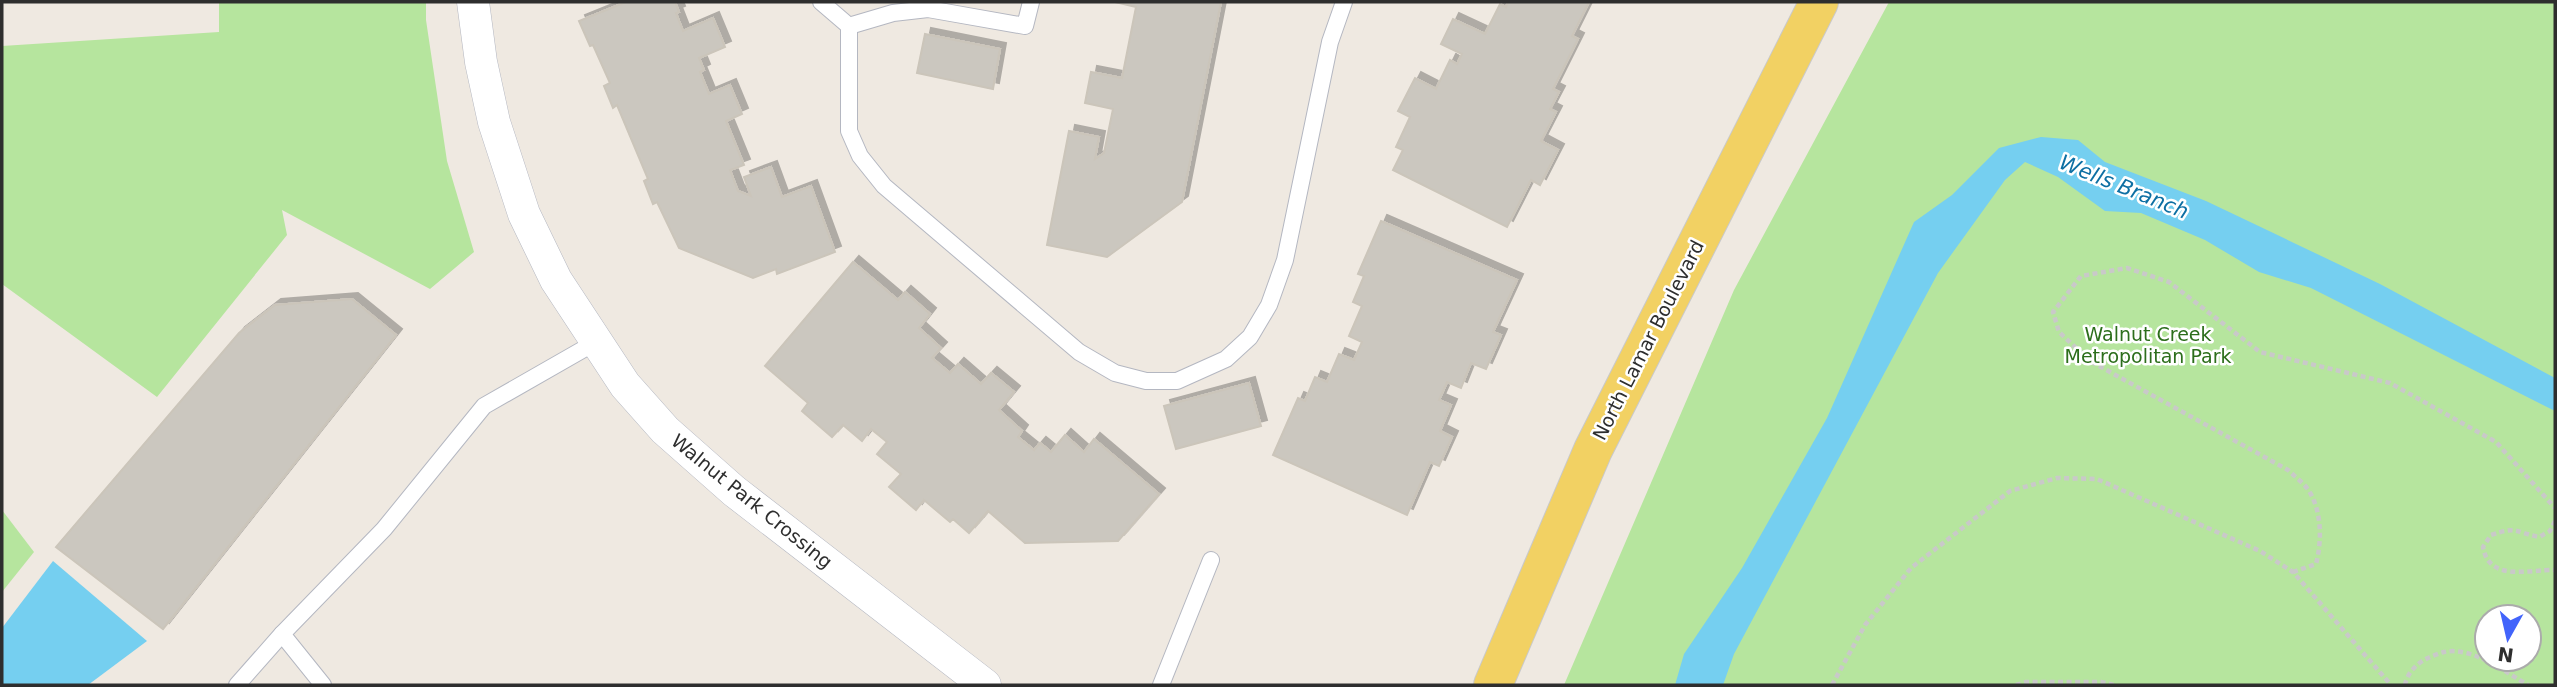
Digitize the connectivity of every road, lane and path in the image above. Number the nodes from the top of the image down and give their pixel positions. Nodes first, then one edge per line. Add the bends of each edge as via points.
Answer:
1 (473, 2) edge
2 (821, 2) edge
3 (1031, 2) edge
4 (1344, 2) edge
5 (1819, 2) edge
6 (849, 26) junction
7 (596, 342) junction
8 (2555, 508) edge
9 (2555, 521) edge
10 (1211, 560) dead end
11 (2555, 570) edge
12 (2293, 572) junction
13 (282, 634) junction
14 (237, 685) edge
15 (323, 685) edge
16 (985, 685) edge
17 (1161, 685) edge
18 (1493, 685) edge
19 (1832, 685) edge
20 (2016, 685) edge
21 (2114, 685) edge
22 (2391, 685) edge
23 (2405, 685) edge
24 (2528, 685) edge

1 - 7 street, Walnut Park Crossing via 494,122 524,214 556,280
2 - 6 lane
3 - 6 lane via 1025,26 928,9
4 - 6 lane via 1330,42 1285,260 1269,305 1250,337 1226,359 1177,381 1146,381 1115,373 1079,352 884,186 860,156 849,131
5 - 18 main road, North Lamar Boulevard via 1593,450
7 - 13 lane via 484,406 384,528
7 - 16 street, Walnut Park Crossing via 625,385 675,439 734,491
8 - 12 path via 2496,442 2390,383 2260,352 2169,282 2127,268 2081,276 2053,312 2059,332 2090,361 2288,470 2309,490 2321,545 2316,564
9 - 11 path via 2539,537 2509,529 2491,535 2483,547 2493,566 2508,571
10 - 17 lane
12 - 19 path via 2260,551 2097,479 2057,478 2010,491 1911,568 1865,625
12 - 22 path
13 - 14 lane
13 - 15 lane
20 - 21 path
23 - 24 path via 2418,662 2445,652 2480,659

